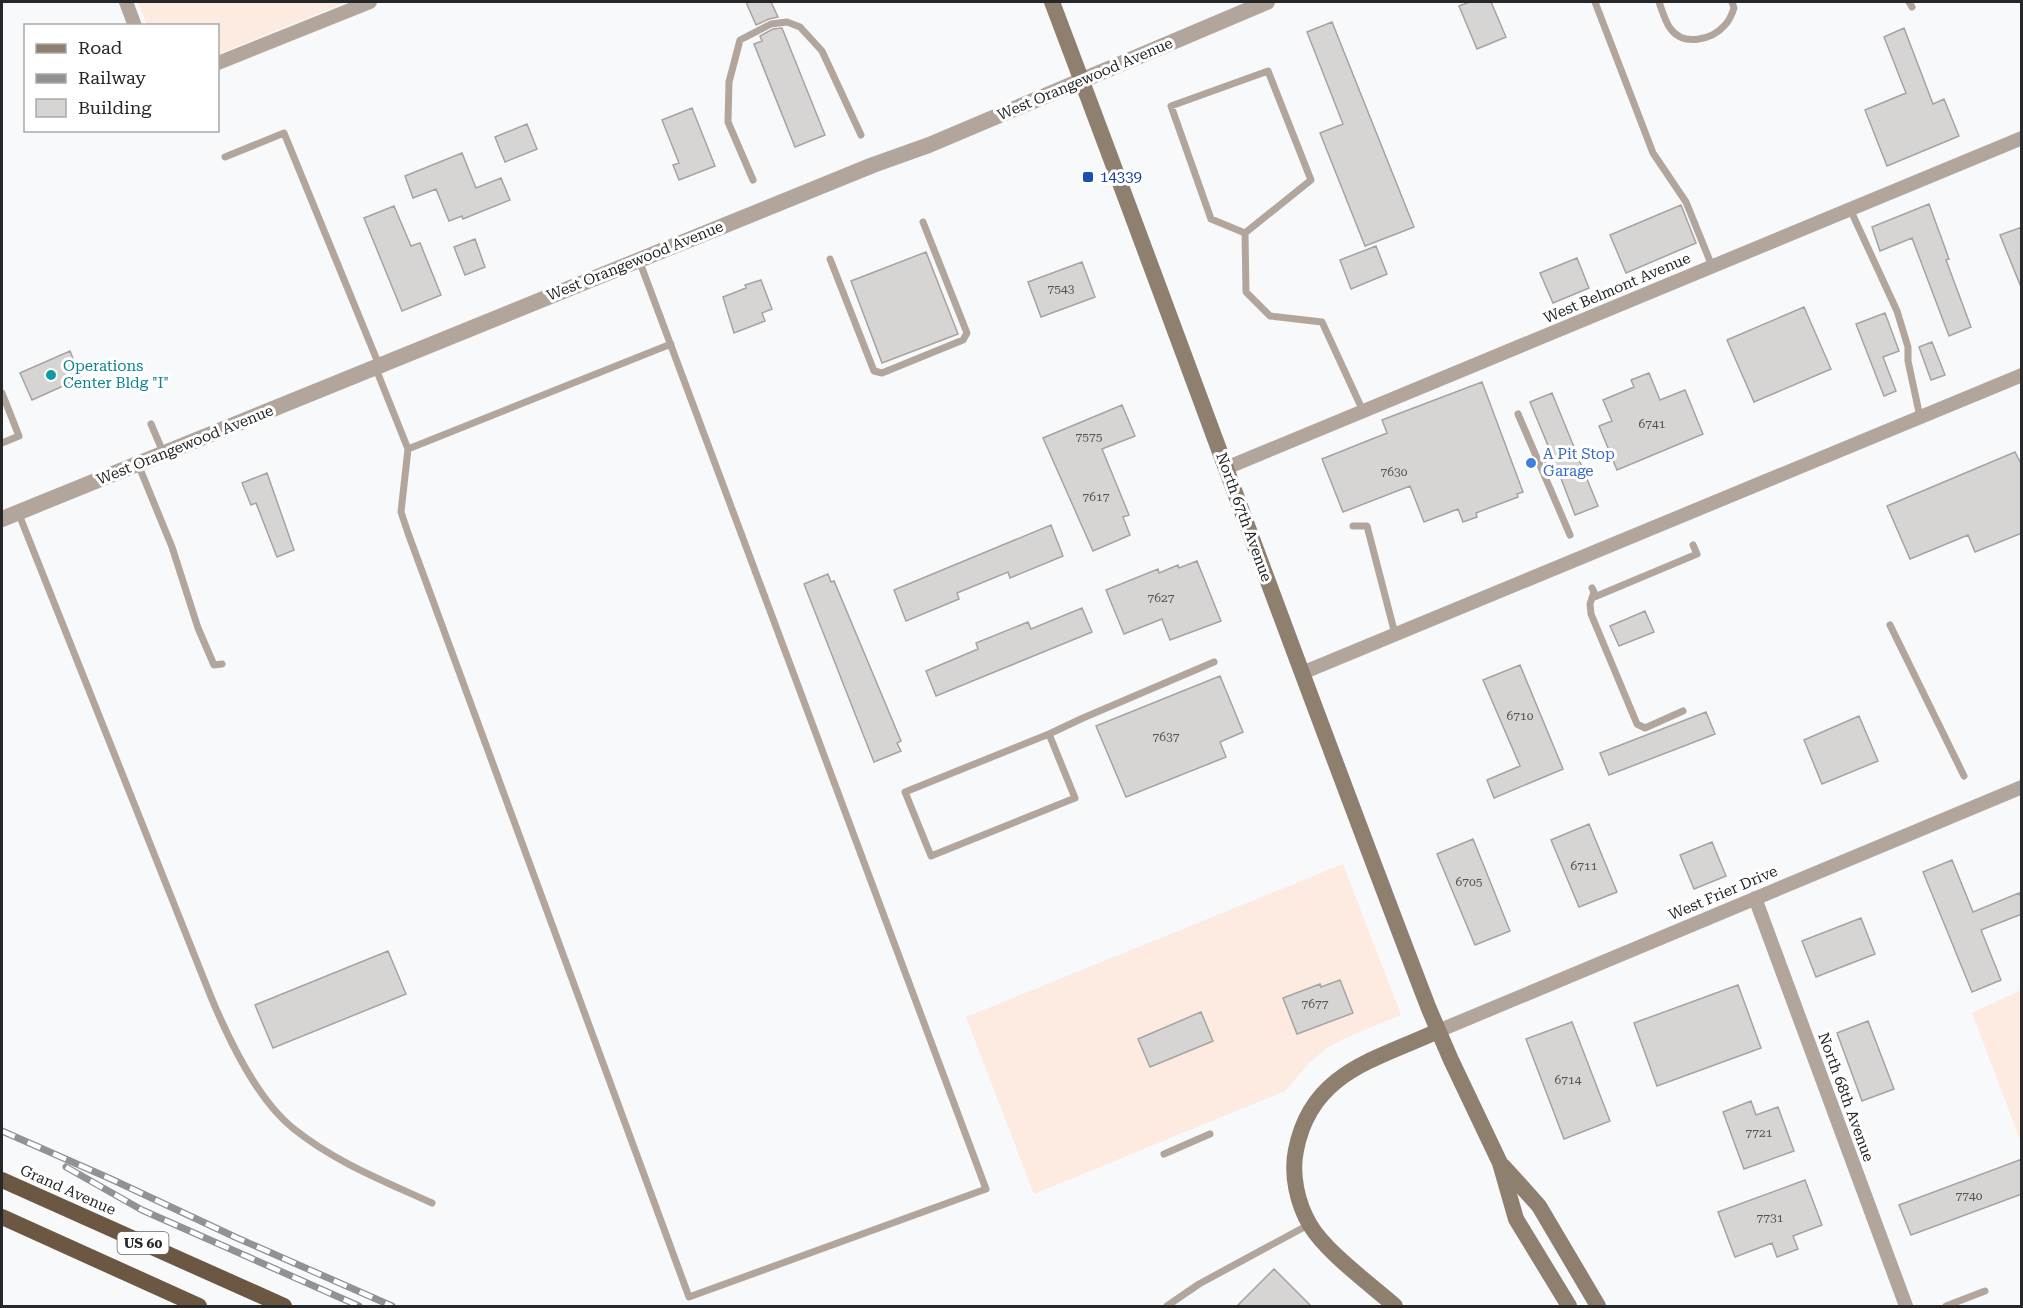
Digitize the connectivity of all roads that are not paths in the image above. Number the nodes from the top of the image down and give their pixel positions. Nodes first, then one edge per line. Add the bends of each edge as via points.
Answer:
1 (126, 2) edge
2 (370, 2) edge
3 (1052, 2) edge
4 (1267, 2) edge
5 (1595, 2) edge
6 (1659, 2) edge
7 (1732, 2) edge
8 (134, 24) edge
9 (219, 63) edge
10 (1083, 81) junction
11 (861, 135) dead end
12 (2022, 138) edge
13 (225, 157) dead end
14 (753, 180) dead end
15 (1850, 209) junction
16 (923, 222) dead end
17 (1245, 233) junction
18 (830, 258) dead end
19 (639, 260) junction
20 (1712, 266) junction
21 (672, 344) junction
22 (377, 366) junction
23 (2022, 375) edge
24 (2, 393) edge
25 (1364, 411) junction
26 (1518, 414) dead end
27 (1920, 417) junction
28 (152, 424) dead end
29 (2, 442) edge
30 (408, 448) junction
31 (164, 454) junction
32 (138, 464) junction
33 (1226, 468) junction
34 (18, 512) junction
35 (2, 519) edge
36 (1353, 526) dead end
37 (1570, 535) dead end
38 (1693, 545) dead end
39 (1592, 588) dead end
40 (1592, 598) junction
41 (1890, 625) dead end
42 (1395, 634) junction
43 (1214, 662) dead end
44 (222, 664) dead end
45 (1302, 673) junction
46 (1683, 711) dead end
47 (1049, 734) junction
48 (1964, 776) dead end
49 (2022, 787) edge
50 (1755, 898) junction
51 (1438, 1031) junction
52 (1210, 1134) dead end
53 (1164, 1154) dead end
54 (1500, 1163) junction
55 (2, 1180) edge
56 (432, 1203) dead end
57 (2, 1217) edge
58 (1310, 1224) junction
59 (1985, 1291) dead end
60 (199, 1306) edge
61 (284, 1306) edge
62 (1167, 1306) edge
63 (1395, 1306) edge
64 (1569, 1306) edge
65 (1598, 1306) edge
66 (1906, 1306) edge
67 (1946, 1306) edge

1 - 8 street
2 - 9 street
3 - 10 main road, North 67th Avenue
4 - 10 street, West Orangewood Avenue
5 - 20 lane via 1653,153 1686,202
6 - 7 lane via 1670,29 1689,40 1710,35 1727,24 1734,8
10 - 19 street, West Orangewood Avenue
10 - 33 main road, North 67th Avenue
11 - 14 lane via 822,51 800,27 786,22 771,24 740,40 729,82 728,122
12 - 15 street, West Belmont Avenue
13 - 22 lane via 284,133
15 - 20 street, West Belmont Avenue
15 - 27 lane via 1897,311 1908,347
16 - 18 lane via 967,333 963,340 882,373 874,371
17 - 17 lane via 1211,219 1171,106 1268,70 1311,180
17 - 25 lane via 1246,292 1270,316 1322,322
19 - 21 lane
19 - 22 street, West Orangewood Avenue
20 - 25 street, West Belmont Avenue
21 - 30 lane
21 - 30 lane via 986,1189 689,1297 401,512
22 - 30 lane
22 - 31 street, West Orangewood Avenue
23 - 27 street
24 - 29 lane via 19,436
25 - 33 street, West Belmont Avenue
26 - 37 lane
27 - 42 street
28 - 31 lane
31 - 32 street, West Orangewood Avenue
32 - 34 street, West Orangewood Avenue
32 - 44 lane via 172,547 198,628 214,665
33 - 45 main road, North 67th Avenue
34 - 35 street, West Orangewood Avenue
34 - 56 lane via 211,997 240,1059 267,1101 292,1128 345,1164
36 - 42 lane via 1367,526
38 - 40 lane via 1697,554
39 - 40 lane
40 - 46 lane via 1591,614 1637,724 1646,728
41 - 48 lane
42 - 45 street
43 - 47 lane
45 - 51 main road, North 67th Avenue
47 - 47 lane via 905,792 931,856 1075,798
49 - 50 street, West Frier Drive
50 - 51 street, West Frier Drive
50 - 66 street, North 68th Avenue
51 - 54 main road, North 67th Avenue
51 - 58 main road via 1356,1068 1325,1089 1314,1104 1303,1122 1295,1156 1297,1191
52 - 53 lane
54 - 64 main road, North 67th Avenue via 1516,1219
54 - 65 main road, North 67th Avenue via 1539,1206
55 - 61 highway, Grand Avenue / US 60
57 - 60 highway, US 60
58 - 62 lane via 1199,1284
58 - 63 main road via 1329,1248
59 - 67 lane

